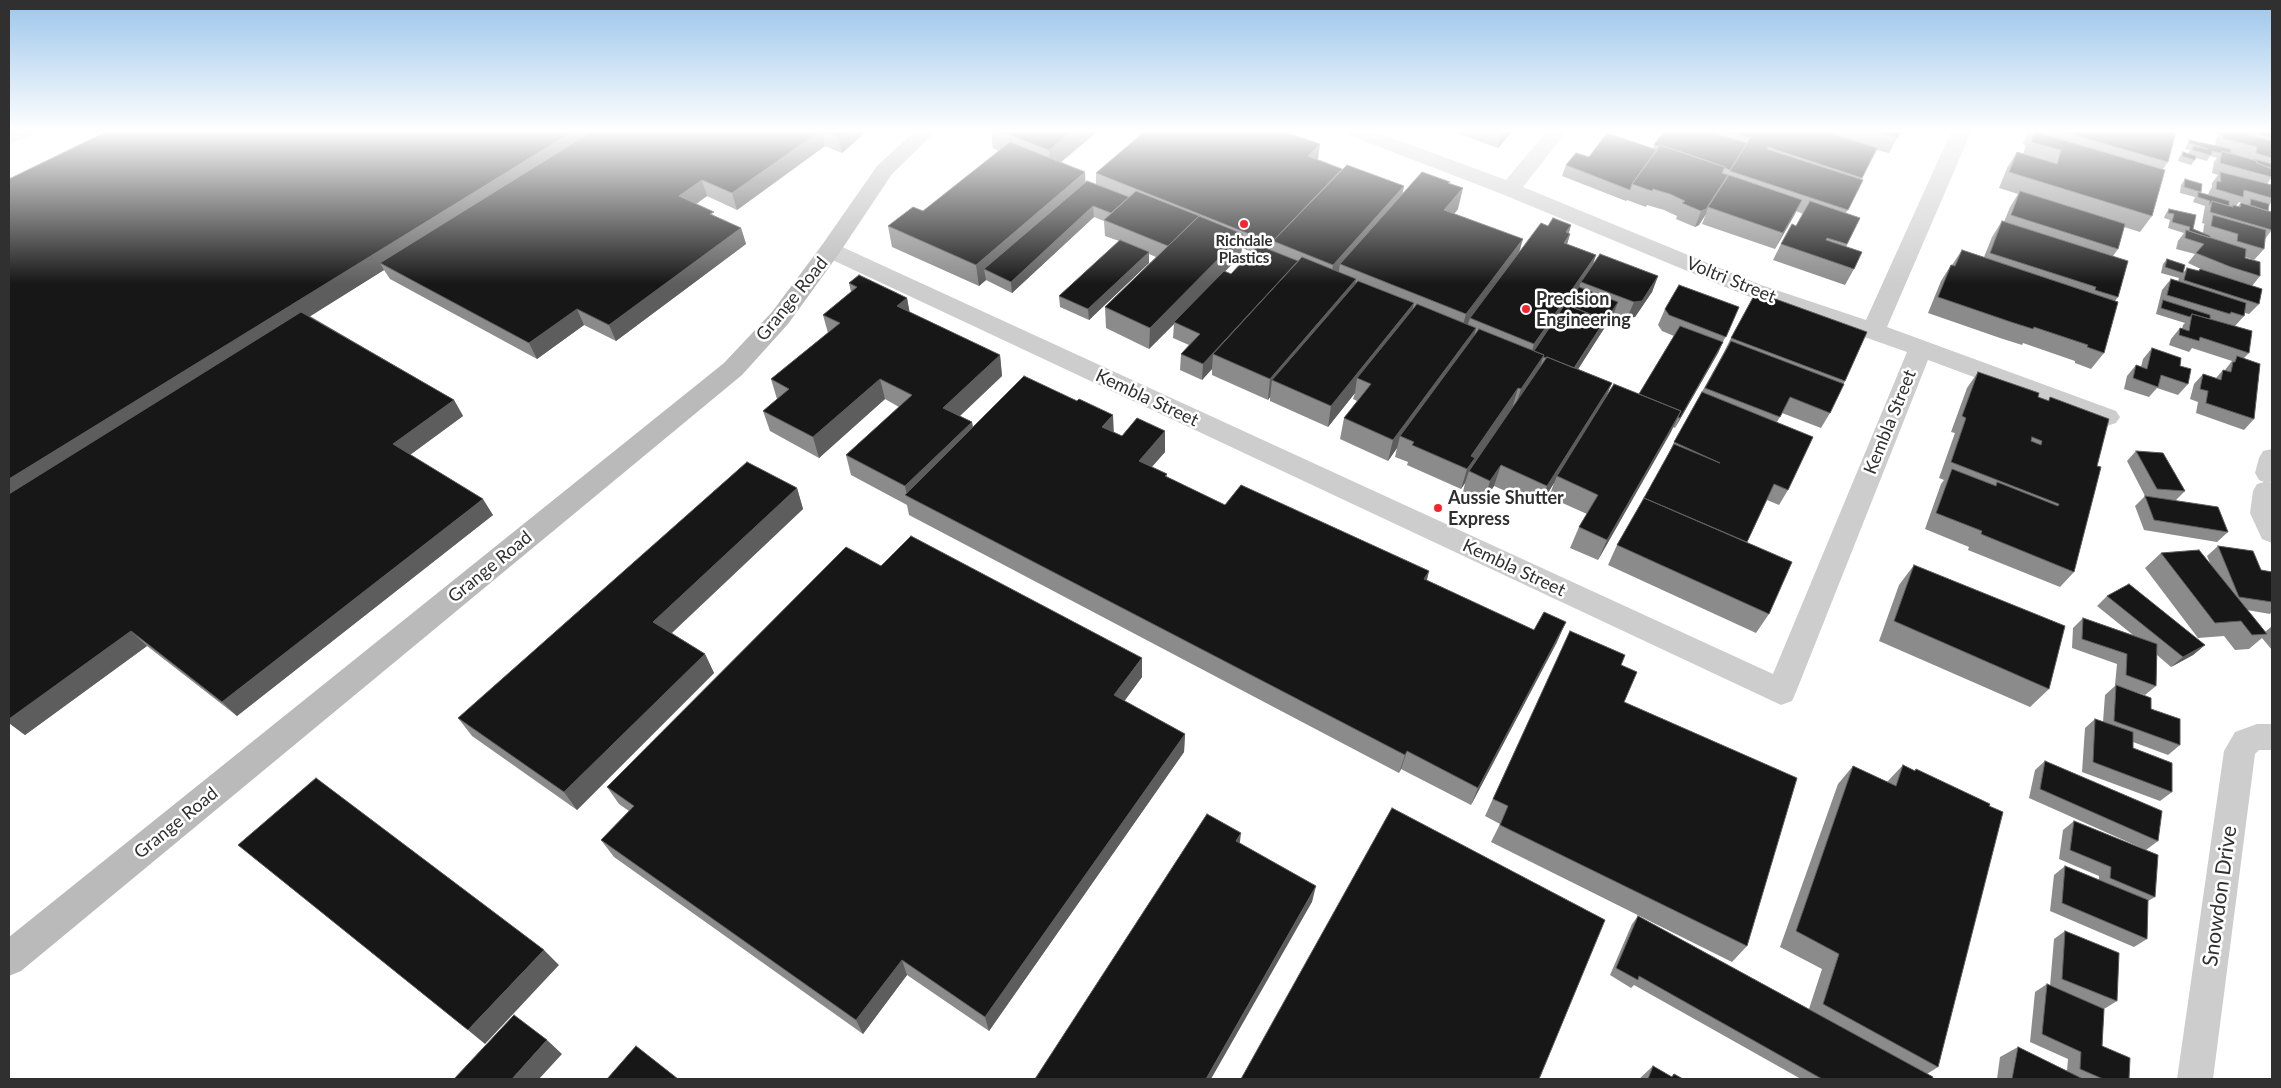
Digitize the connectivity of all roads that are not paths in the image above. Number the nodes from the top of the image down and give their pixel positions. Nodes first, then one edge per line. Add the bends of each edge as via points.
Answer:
1 (875, 183) edge
2 (1493, 183) edge
3 (1515, 183) edge
4 (1939, 183) edge
5 (1510, 189) junction
6 (830, 250) junction
7 (1873, 331) junction
8 (1920, 349) junction
9 (2107, 417) edge
10 (2270, 478) edge
11 (2272, 532) edge
12 (2272, 737) edge
13 (9, 959) edge
14 (2195, 1079) edge

1 - 6 main road, Grange Road
2 - 5 street, Voltri Street
3 - 5 street
4 - 7 street
5 - 7 street, Voltri Street via 1753,290
6 - 8 street, Kembla Street via 1781,692
6 - 13 main road, Grange Road via 780,318 733,369
7 - 8 street, Voltri Street
8 - 9 street, Voltri Street
10 - 11 street via 2263,512
12 - 14 street, Snowdon Drive via 2252,739 2240,751

